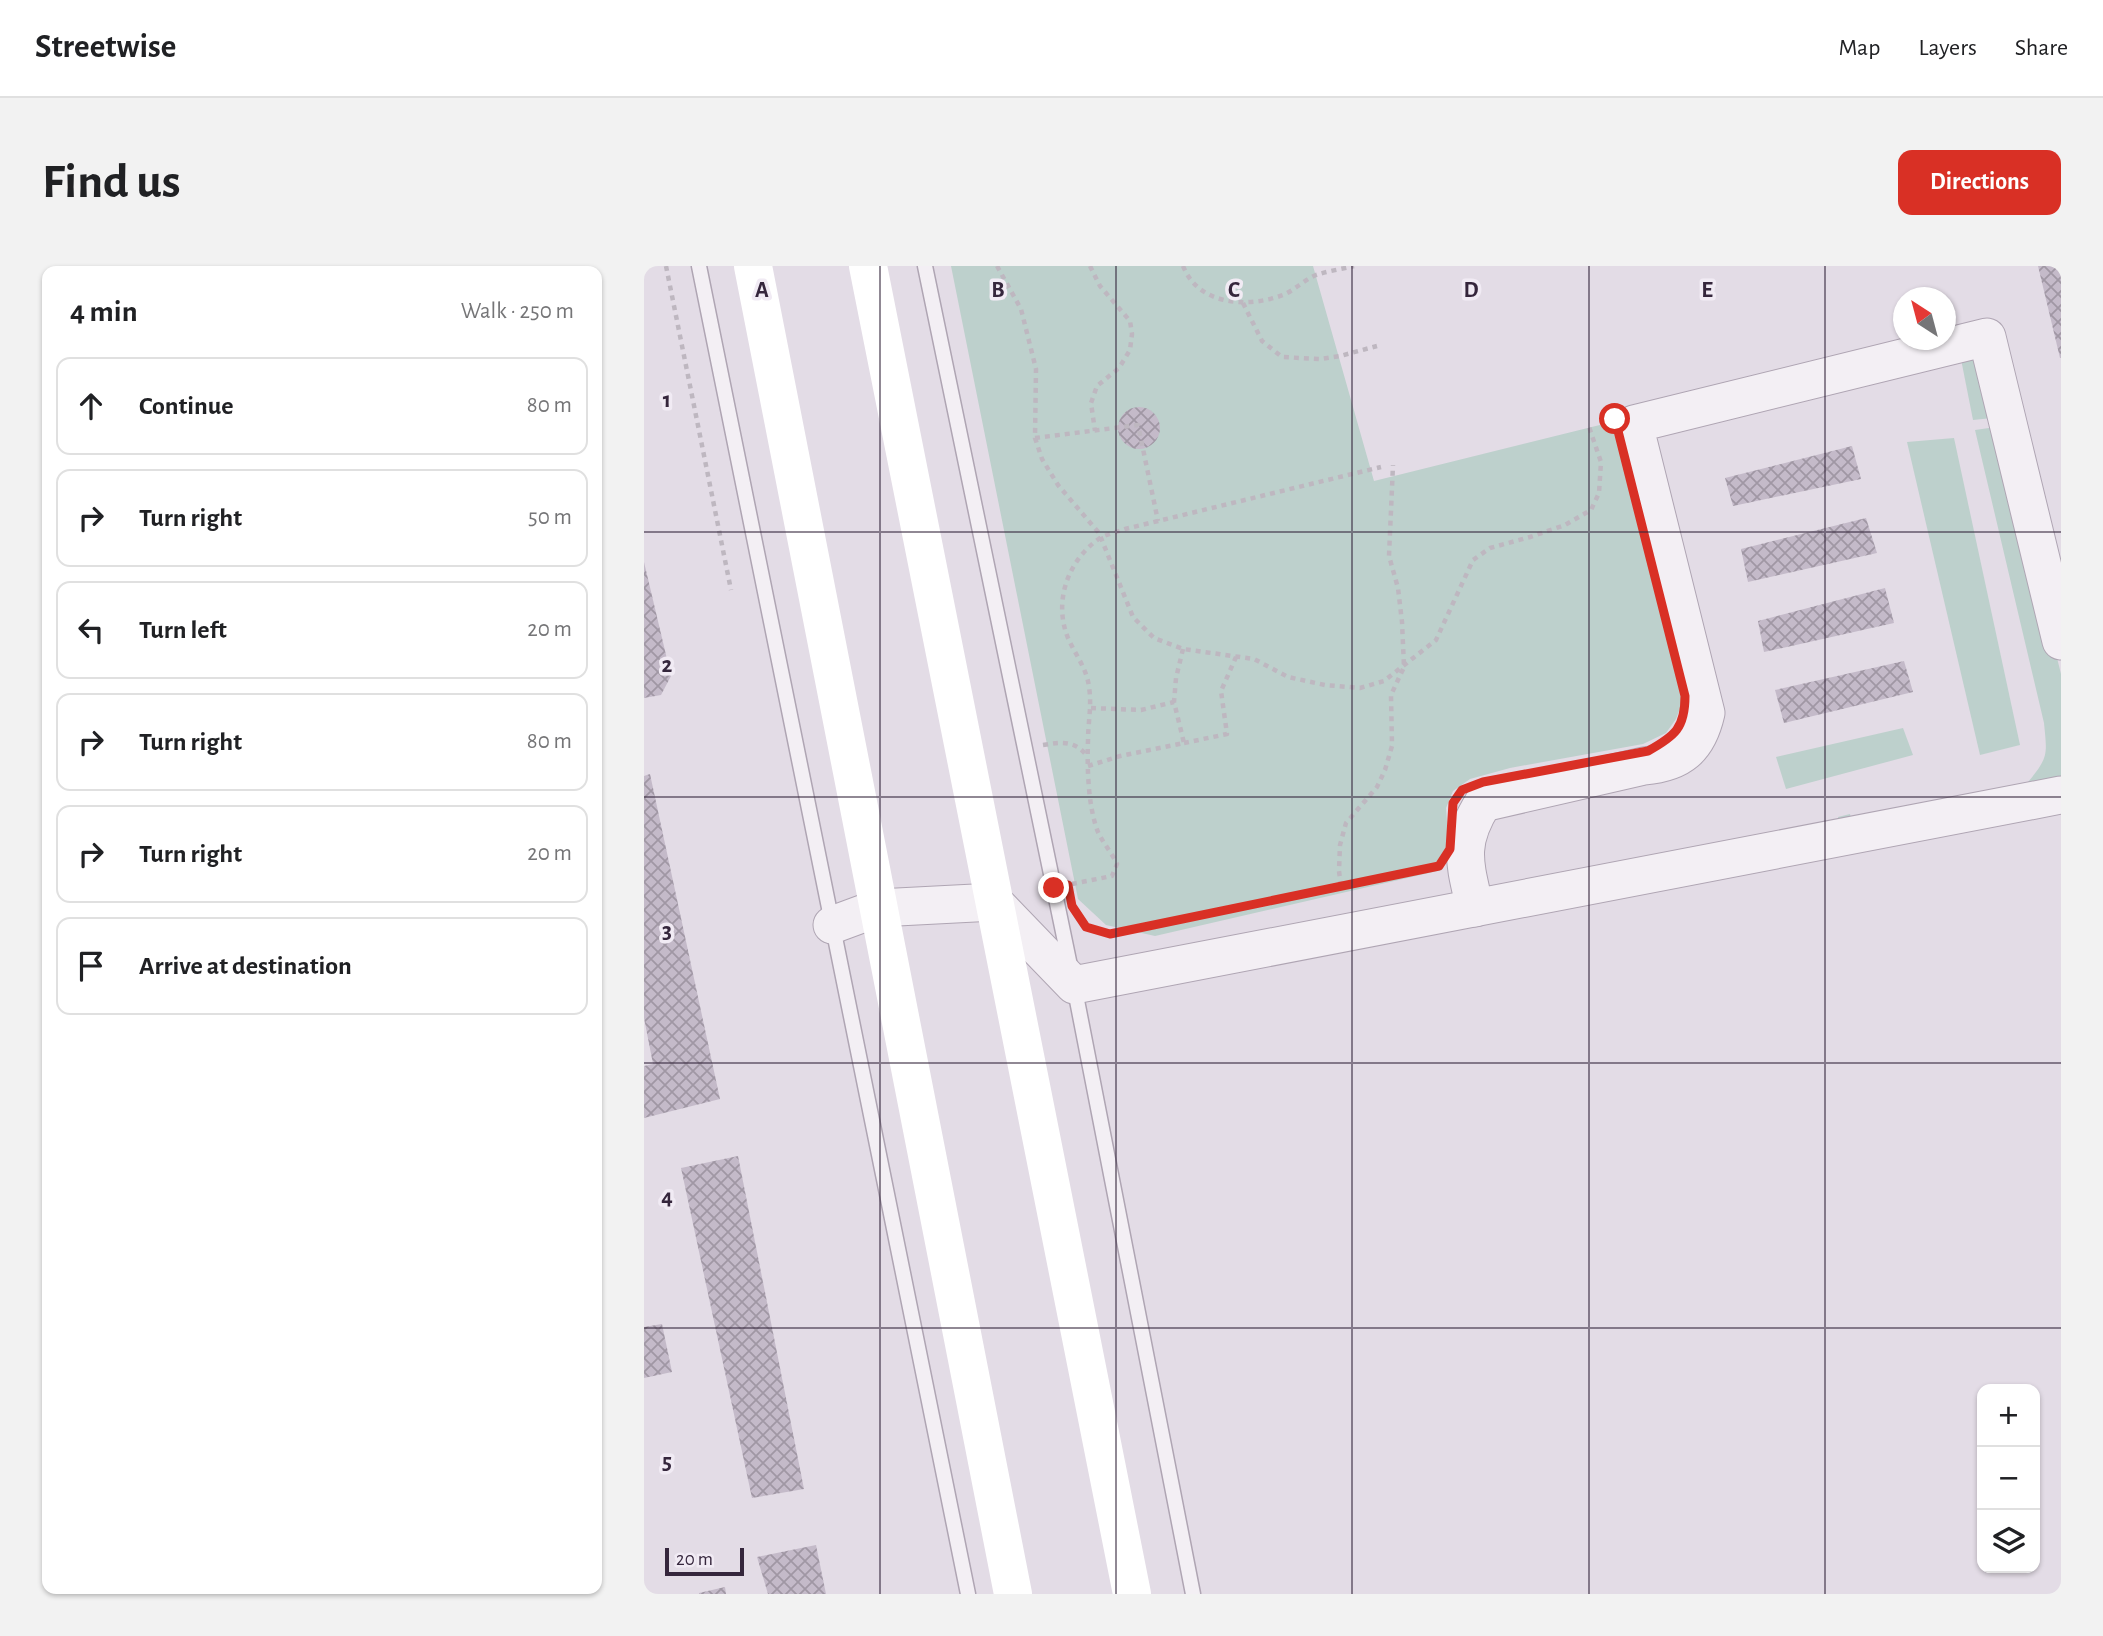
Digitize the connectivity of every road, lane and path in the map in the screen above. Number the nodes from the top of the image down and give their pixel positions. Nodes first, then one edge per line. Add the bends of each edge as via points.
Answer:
1 (667, 266) edge
2 (699, 266) edge
3 (752, 266) edge
4 (868, 266) edge
5 (925, 266) edge
6 (997, 266) edge
7 (1090, 266) edge
8 (1183, 266) edge
9 (1354, 266) edge
10 (1243, 303) junction
11 (1377, 346) dead end
12 (1589, 427) dead end
13 (1095, 431) junction
14 (1035, 438) junction
15 (1393, 465) dead end
16 (1381, 467) dead end
17 (1158, 522) junction
18 (1101, 537) junction
19 (731, 590) dead end
20 (2061, 641) edge
21 (1183, 649) junction
22 (1236, 657) junction
23 (1404, 667) junction
24 (1174, 702) junction
25 (1091, 708) junction
26 (1184, 743) junction
27 (1041, 745) junction
28 (1024, 748) junction
29 (1087, 756) junction
30 (1043, 758) dead end
31 (1088, 766) junction
32 (2061, 795) edge
33 (1439, 866) dead end
34 (1341, 886) junction
35 (1054, 888) junction
36 (994, 902) junction
37 (878, 908) junction
38 (1475, 908) junction
39 (1079, 917) dead end
40 (832, 925) junction
41 (1074, 985) junction
42 (968, 1594) edge
43 (1013, 1594) edge
44 (1132, 1594) edge
45 (1193, 1594) edge

1 - 19 path
2 - 40 lane
3 - 37 main road
4 - 36 main road
5 - 28 lane
6 - 14 path via 1021,310 1037,369
7 - 13 path via 1100,286 1130,320 1132,334 1130,350 1119,368 1097,386 1091,403
8 - 10 path via 1201,289 1218,300
9 - 10 path via 1316,276 1283,294
10 - 11 path via 1262,341 1282,357 1320,359
12 - 23 path via 1601,462 1599,493 1591,510 1565,526 1490,548 1473,560 1436,640
13 - 14 path
13 - 17 path via 1138,425
14 - 18 path via 1058,485
15 - 23 path via 1389,556 1398,588
16 - 17 path
17 - 18 path
18 - 21 path via 1133,617 1154,638
18 - 25 path via 1069,573 1062,597 1062,617 1089,684
20 - 38 street via 1987,337 1634,424 1706,713 1702,730 1693,746 1662,765 1483,803 1465,841 1464,863
21 - 22 path
21 - 24 path
22 - 23 path via 1254,659 1288,677 1360,688 1384,681
22 - 26 path via 1221,691 1227,734
23 - 34 path via 1391,695 1392,746 1385,770 1377,787 1346,822 1340,845
24 - 25 path via 1141,710
24 - 26 path
25 - 29 path
26 - 31 path
27 - 28 path
27 - 29 path via 1072,743
27 - 30 path
28 - 35 lane
29 - 31 path
31 - 35 path via 1098,832 1117,864 1112,876
32 - 38 street
33 - 34 path
34 - 39 path via 1110,934 1086,927
35 - 41 lane
36 - 37 street
36 - 41 street
36 - 44 main road
37 - 40 street
37 - 43 main road
38 - 41 street
40 - 42 lane
41 - 45 lane

